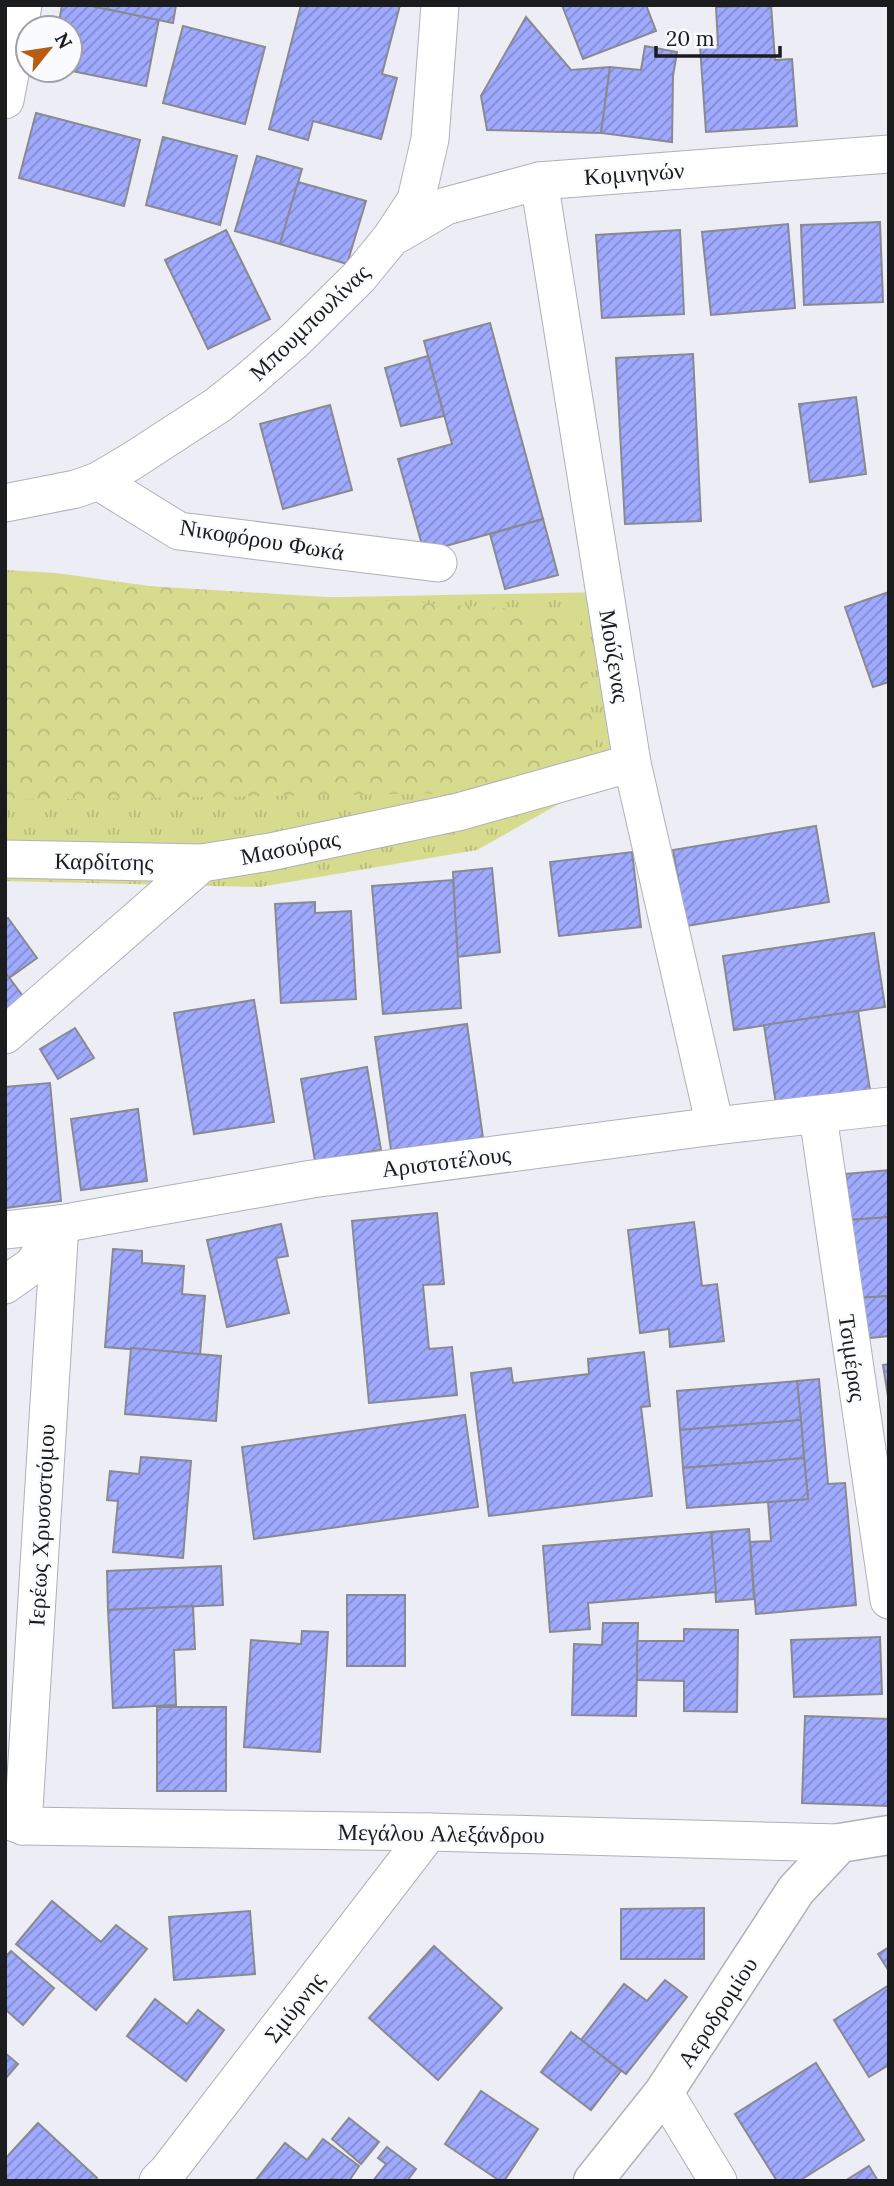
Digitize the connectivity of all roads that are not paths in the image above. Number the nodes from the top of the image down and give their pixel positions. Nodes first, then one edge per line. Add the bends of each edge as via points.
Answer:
1 (23, 5) edge
2 (440, 5) edge
3 (465, 5) edge
4 (438, 48) junction
5 (5, 100) edge
6 (889, 154) edge
7 (539, 181) junction
8 (391, 238) junction
9 (98, 481) junction
10 (5, 503) edge
11 (438, 563) dead end
12 (632, 763) junction
13 (5, 859) edge
14 (202, 863) junction
15 (5, 1035) edge
16 (889, 1106) edge
17 (818, 1116) junction
18 (715, 1126) junction
19 (60, 1224) junction
20 (5, 1230) edge
21 (5, 1285) edge
22 (889, 1600) edge
23 (11, 1832) edge
24 (429, 1832) junction
25 (889, 1835) edge
26 (840, 1843) junction
27 (664, 2092) junction
28 (158, 2181) edge
29 (593, 2181) edge
30 (718, 2181) edge

1 - 5 street
2 - 4 street, Μπουμπουλίνας
3 - 4 street
4 - 8 street, Μπουμπουλίνας via 430,139 416,200
6 - 7 street, Κομνηνών
7 - 8 street, Κομνηνών via 446,206
7 - 12 street, Μούζενας
8 - 9 street, Μπουμπουλίνας via 294,341 218,405
9 - 10 street, Μπουμπουλίνας
9 - 11 street, Νικοφόρου Φωκά via 179,531
12 - 14 street, Μασούρας via 458,812
12 - 18 street, Μούζενας
13 - 14 street, Καρδίτσης
14 - 15 street
16 - 17 street, Αριστοτέλους
17 - 18 street, Αριστοτέλους
17 - 22 street, Τσιμέρας
18 - 19 street, Αριστοτέλους via 312,1179
19 - 20 street, Αριστοτέλους
19 - 21 street via 33,1265
19 - 23 street, Ιερέως Χρυσοστόμου
23 - 24 street, Μεγάλου Αλεξάνδρου
24 - 26 street, Μεγάλου Αλεξάνδρου
24 - 28 street, Σμύρνης
25 - 26 street, Μεγάλου Αλεξάνδρου
26 - 27 street, Αεροδρομίου via 796,1891
27 - 29 street, Αεροδρομίου
27 - 30 street

